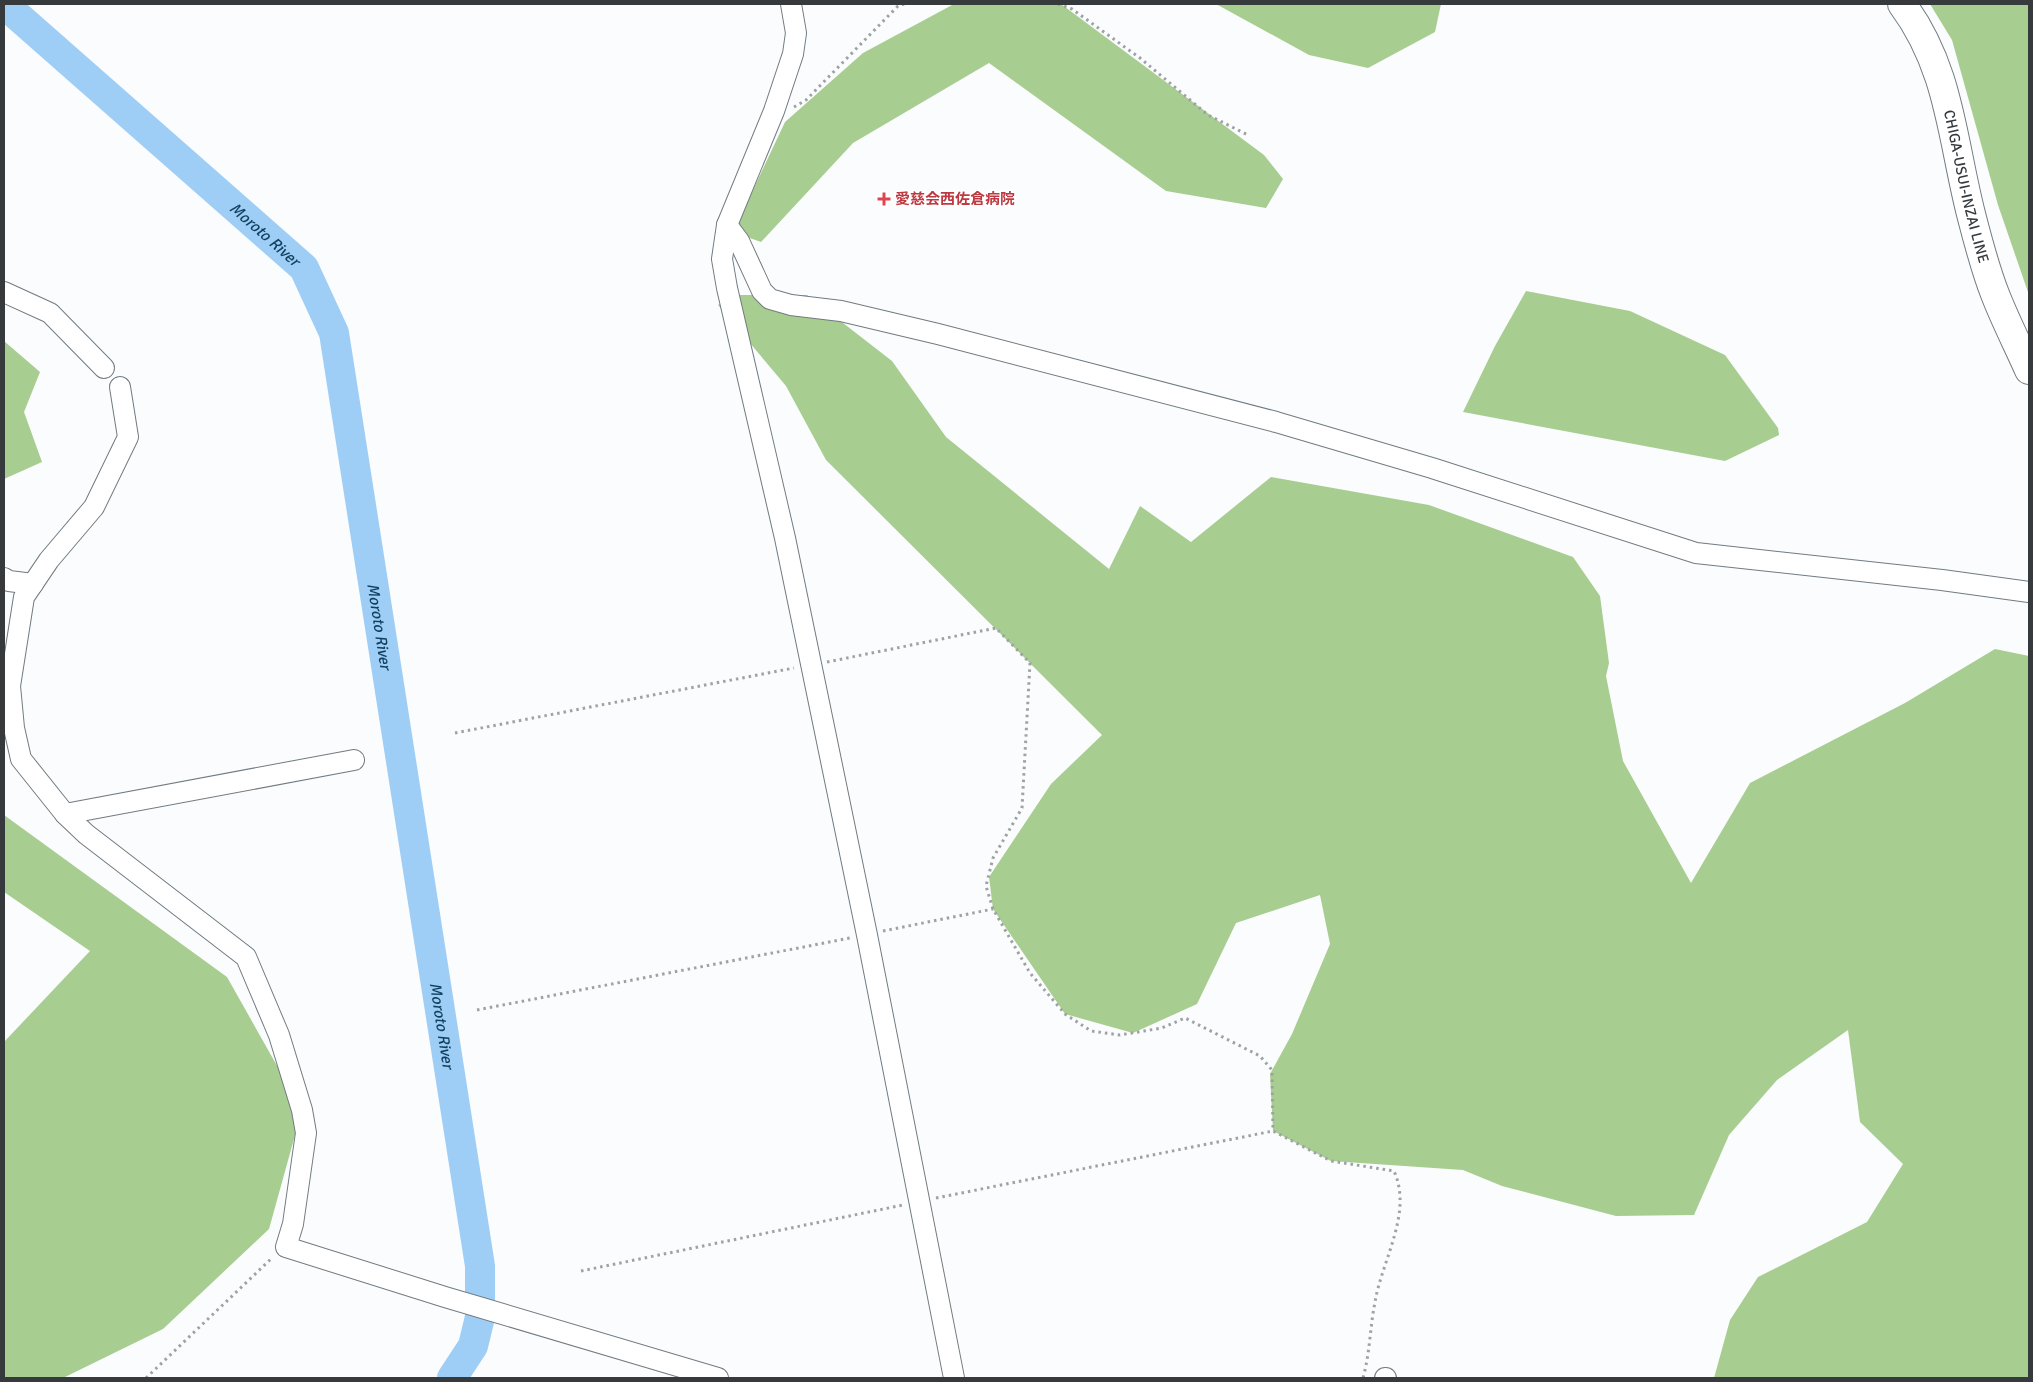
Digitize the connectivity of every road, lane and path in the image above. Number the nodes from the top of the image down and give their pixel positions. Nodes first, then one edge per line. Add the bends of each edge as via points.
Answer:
1 (791, 4) edge
2 (904, 4) edge
3 (1058, 4) edge
4 (1902, 4) edge
5 (774, 111) junction
6 (1248, 135) dead end
7 (728, 225) junction
8 (4, 292) edge
9 (104, 368) dead end
10 (2029, 370) edge
11 (120, 386) dead end
12 (4, 578) edge
13 (33, 584) junction
14 (2029, 592) edge
15 (811, 665) junction
16 (455, 733) dead end
17 (354, 760) dead end
18 (64, 814) junction
19 (992, 909) junction
20 (867, 935) junction
21 (477, 1010) dead end
22 (286, 1248) junction
23 (146, 1378) edge
24 (718, 1378) edge
25 (954, 1378) edge
26 (1363, 1378) edge

1 - 5 street via 796,33 793,54
2 - 5 path via 898,6 806,100 794,107
3 - 6 path via 1072,9 1140,58 1208,115
4 - 10 main road, CHIGA-USUI-INZAI LINE via 1935,62 1949,107 1971,215 1994,293
5 - 7 street
7 - 14 street via 739,241 762,292 770,299 784,303 841,311 938,334 1276,422 1432,468 1696,553
7 - 15 street via 722,259 727,288
8 - 9 street via 50,313
11 - 13 street via 128,437 94,507
12 - 13 street
13 - 18 street via 24,597 10,686 14,728 21,759
15 - 16 path
15 - 19 path via 996,628 1030,663 1022,808 993,858 986,886
15 - 20 street
17 - 18 street
18 - 22 street via 246,957 279,1035 306,1133 293,1224
19 - 20 path
19 - 26 path via 1030,973 1064,1014 1091,1031 1120,1035 1162,1028 1184,1018 1260,1056 1272,1070 1273,1131 1331,1161 1394,1171 1400,1183 1399,1219 1375,1300
20 - 21 path
20 - 25 street
22 - 23 path
22 - 24 street

